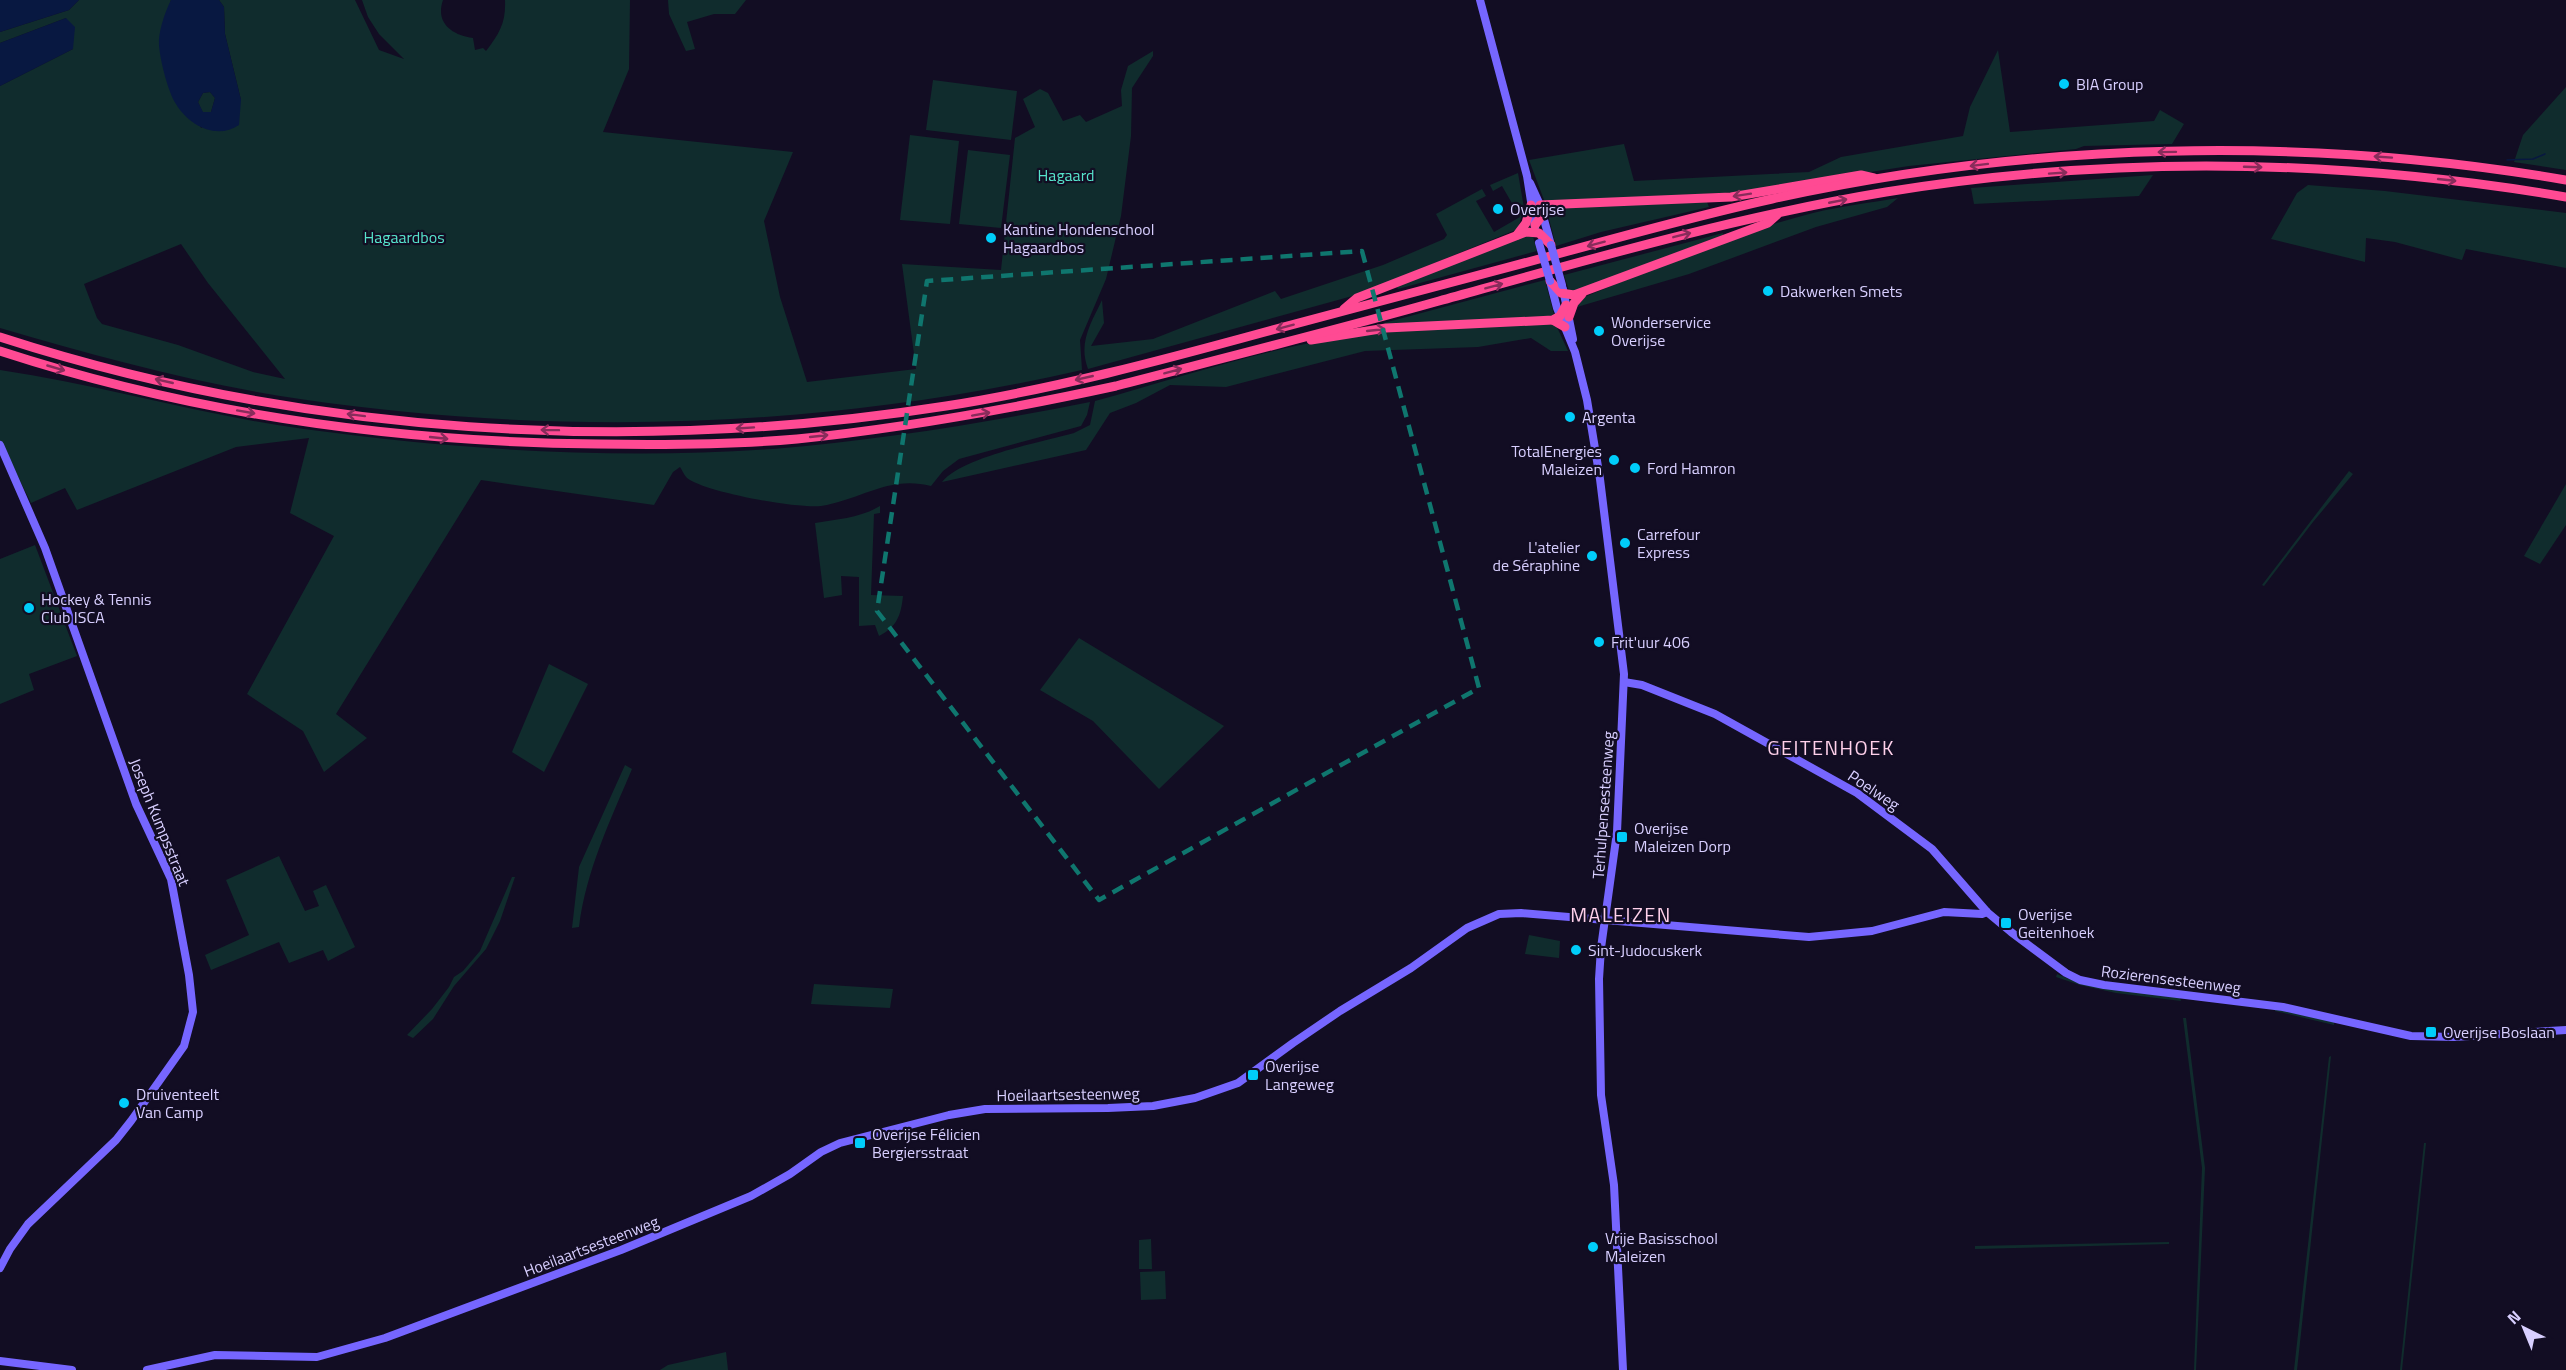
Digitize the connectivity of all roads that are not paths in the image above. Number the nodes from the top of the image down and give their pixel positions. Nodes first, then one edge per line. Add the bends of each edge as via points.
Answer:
1 (1480, 0) edge
2 (1880, 179) junction
3 (2566, 180) edge
4 (1795, 187) junction
5 (2566, 197) edge
6 (1775, 198) junction
7 (1541, 207) junction
8 (1780, 212) junction
9 (1539, 231) junction
10 (1515, 236) junction
11 (1551, 245) joint
12 (1550, 280) joint
13 (1586, 290) junction
14 (1562, 296) junction
15 (1342, 312) junction
16 (1561, 318) junction
17 (1564, 327) joint
18 (0, 337) edge
19 (1297, 339) junction
20 (0, 351) edge
21 (1575, 352) junction
22 (0, 446) edge
23 (1624, 682) junction
24 (1987, 912) junction
25 (1606, 922) junction
26 (2566, 1030) edge
27 (0, 1268) edge
28 (0, 1361) edge
29 (72, 1370) edge
30 (147, 1370) edge
31 (1623, 1370) edge

1 - 7 street via 1527,176
3 -> 2 highway via 2450,163 2234,151 2037,159
2 - 4 highway via 1862,175
2 - 6 highway
4 - 6 highway
4 -> 7 highway via 1697,200
8 -> 5 highway via 1943,184 2145,167 2378,173
6 -> 15 highway
7 - 9 highway
7 - 9 street
7 - 10 highway
8 - 13 highway via 1768,223
19 -> 8 highway
9 - 10 highway
9 - 11 highway
9 - 12 street, bridge
10 - 15 highway via 1357,298
11 - 14 street, Terhulpensesteenweg, bridge
12 - 14 highway
13 - 14 highway
13 - 16 highway
14 - 16 highway
14 - 16 street, Terhulpensesteenweg
15 -> 18 highway via 1022,392 864,418 724,429 519,429 312,409 170,382
16 - 17 highway
19 -> 16 highway via 1317,340 1386,328
16 - 21 street, Terhulpensesteenweg
17 - 21 street, Terhulpensesteenweg
20 -> 19 highway via 169,396 311,423 487,441 650,445 795,439 924,424 1116,386
21 - 23 street, Terhulpensesteenweg via 1596,449
22 - 27 street, Joseph Kumpsstraat via 44,545 136,804 171,879 193,1012 184,1046 131,1121 28,1224
23 - 24 street, Poelweg via 1642,685 1716,714 1857,793 1932,849
23 - 25 street, Terhulpensesteenweg via 1617,832
24 - 25 street via 1944,912 1872,931 1809,938
24 - 26 street, Rozierensesteenweg via 2057,968 2092,983 2283,1007 2411,1036
25 - 30 street, Hoeilaartsesteenweg via 1521,913 1486,918 1228,1088 1153,1106 985,1109 840,1143 751,1196 621,1251 385,1338 317,1357 215,1355
25 - 31 street, Terhulpensesteenweg via 1599,979 1602,1095 1614,1185
28 - 29 street

